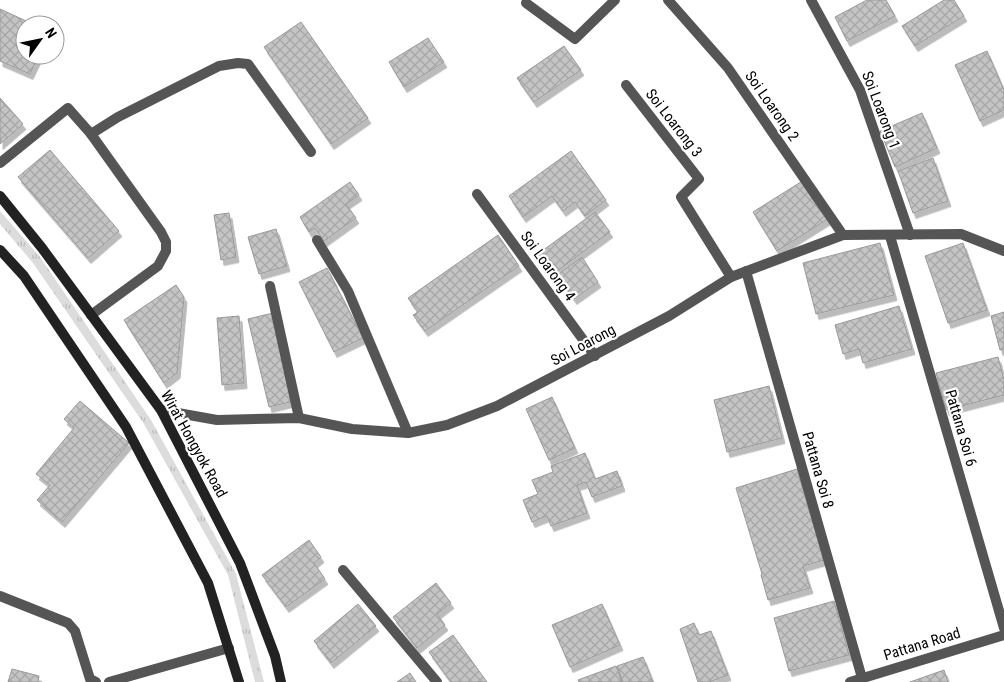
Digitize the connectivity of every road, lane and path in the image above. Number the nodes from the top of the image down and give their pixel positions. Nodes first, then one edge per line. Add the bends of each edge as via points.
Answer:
1 (615, 0) edge
2 (668, 0) edge
3 (811, 0) edge
4 (526, 3) dead end
5 (626, 85) dead end
6 (91, 134) junction
7 (311, 152) dead end
8 (0, 163) edge
9 (477, 194) dead end
10 (0, 196) edge
11 (843, 235) junction
12 (910, 235) junction
13 (890, 236) junction
14 (317, 240) dead end
15 (0, 250) edge
16 (1004, 251) edge
17 (746, 271) junction
18 (731, 277) junction
19 (270, 286) dead end
20 (91, 315) junction
21 (595, 356) junction
22 (161, 410) junction
23 (299, 418) junction
24 (408, 433) junction
25 (343, 570) dead end
26 (0, 596) edge
27 (1004, 628) edge
28 (1004, 635) edge
29 (229, 648) junction
30 (862, 678) junction
31 (91, 681) edge
32 (108, 682) edge
33 (239, 682) edge
34 (281, 682) edge
35 (437, 682) edge
36 (850, 682) edge

1 - 4 street via 575,39
2 - 11 street, Soi Loarong 2 via 728,68
3 - 12 street, Soi Loarong 1 via 860,90
5 - 18 street, Soi Loarong 3 via 699,179 681,197
6 - 7 street via 219,66 238,63 248,64
6 - 8 street via 68,108
6 - 20 street via 166,242 166,251 158,266
9 - 21 street, Soi Loarong 4
10 - 20 main road, Wirat Hongyok Road
11 - 13 street, Soi Loarong
11 - 17 street, Soi Loarong
12 - 13 street, Soi Loarong
12 - 16 street, Soi Loarong via 961,234
13 - 27 street, Pattana Soi 6
14 - 24 street via 348,291
15 - 29 main road via 24,276 126,427 208,583
17 - 18 street, Soi Loarong
17 - 30 street, Pattana Soi 8
18 - 21 street, Soi Loarong via 670,316
19 - 23 street
20 - 22 main road, Wirat Hongyok Road
21 - 24 street, Soi Loarong via 497,406 448,425
22 - 23 street, Soi Loarong via 217,420
22 - 34 main road, Wirat Hongyok Road via 240,563 275,656
23 - 24 street, Soi Loarong via 352,429
25 - 35 street
26 - 31 street via 68,623 75,631
28 - 30 street, Pattana Road
29 - 32 street
29 - 33 main road
30 - 36 street, Pattana Road

